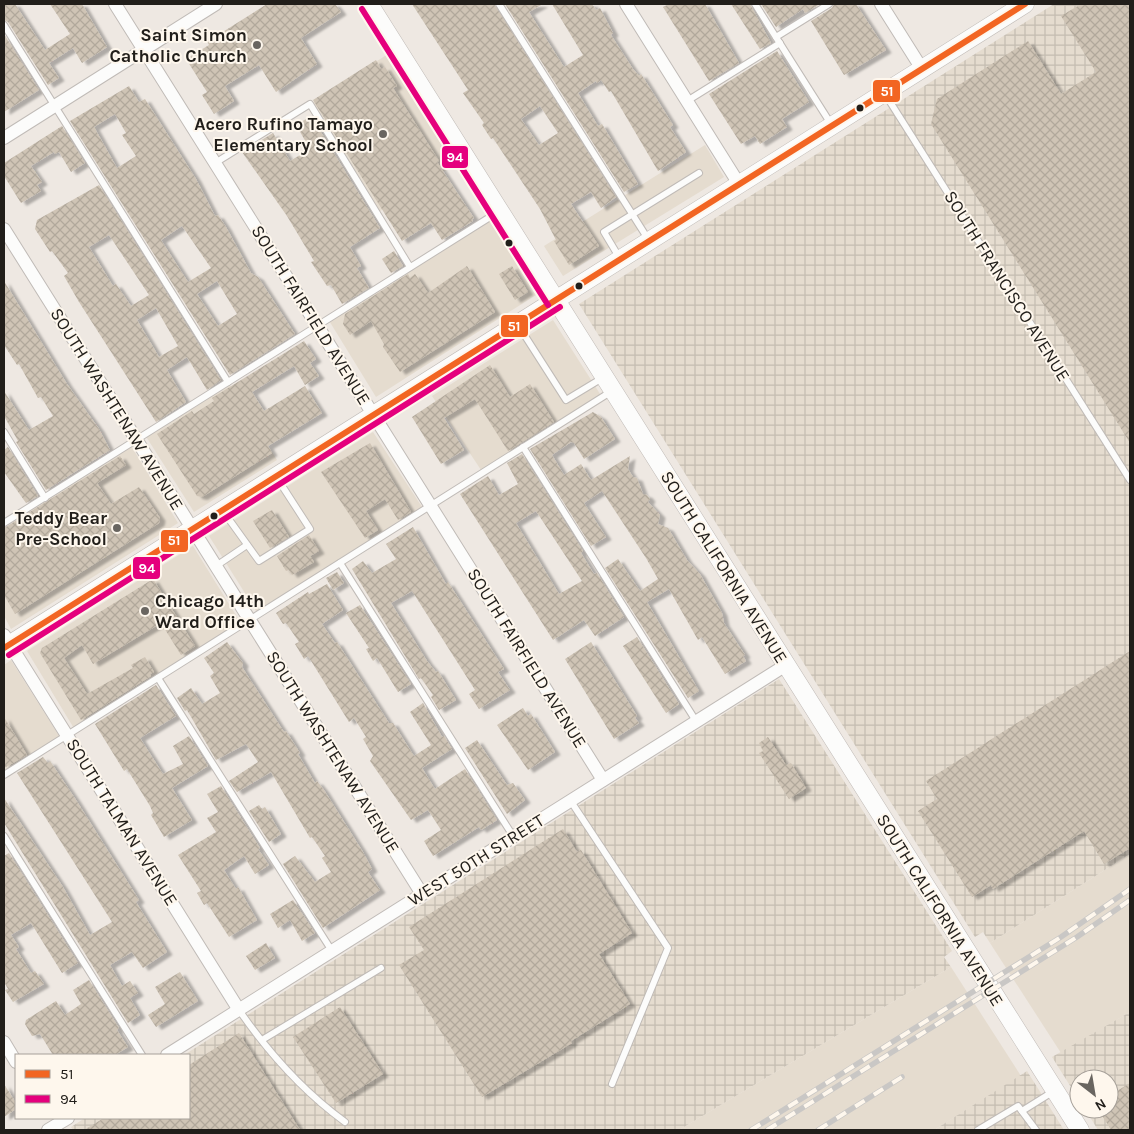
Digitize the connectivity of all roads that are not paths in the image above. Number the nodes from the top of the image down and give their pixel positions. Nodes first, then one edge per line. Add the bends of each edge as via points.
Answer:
1 (115, 4) edge
2 (216, 4) edge
3 (369, 4) edge
4 (499, 4) edge
5 (626, 4) edge
6 (755, 4) edge
7 (829, 4) edge
8 (881, 4) edge
9 (1017, 6) edge
10 (4, 25) edge
11 (778, 40) junction
12 (144, 49) junction
13 (922, 69) junction
14 (884, 93) junction
15 (687, 101) junction
16 (54, 106) junction
17 (832, 125) junction
18 (4, 138) edge
19 (215, 163) junction
20 (699, 173) dead end
21 (739, 184) junction
22 (500, 211) junction
23 (632, 214) junction
24 (4, 228) edge
25 (648, 241) junction
26 (620, 259) junction
27 (410, 267) junction
28 (556, 300) junction
29 (517, 324) junction
30 (318, 326) junction
31 (228, 382) junction
32 (608, 384) junction
33 (374, 414) junction
34 (4, 432) edge
35 (137, 440) junction
36 (523, 447) junction
37 (276, 476) junction
38 (1130, 480) edge
39 (45, 498) junction
40 (431, 506) junction
41 (223, 510) junction
42 (4, 523) edge
43 (193, 529) junction
44 (247, 544) junction
45 (340, 563) junction
46 (216, 566) junction
47 (250, 620) junction
48 (6, 642) edge
49 (786, 665) junction
50 (158, 678) junction
51 (696, 721) junction
52 (67, 735) junction
53 (4, 775) edge
54 (603, 780) junction
55 (570, 800) junction
56 (4, 836) edge
57 (513, 836) junction
58 (422, 894) junction
59 (332, 951) junction
60 (380, 968) dead end
61 (239, 1010) junction
62 (262, 1040) junction
63 (4, 1042) edge
64 (141, 1054) edge
65 (169, 1054) edge
66 (15, 1060) edge
67 (612, 1084) dead end
68 (1055, 1090) junction
69 (1022, 1111) junction
70 (66, 1119) edge
71 (345, 1122) dead end
72 (54, 1126) edge
73 (978, 1130) edge
74 (1036, 1130) edge
75 (1080, 1130) edge

1 - 12 street, SOUTH FAIRFIELD AVENUE
2 - 12 street
3 - 22 street, SOUTH CALIFORNIA AVENUE
4 - 23 lane
5 - 15 street
6 - 11 lane
7 - 11 lane
8 - 13 street
9 - 13 street
10 - 16 lane
11 - 15 lane
11 - 17 lane
12 - 16 street
12 - 19 street, SOUTH FAIRFIELD AVENUE
13 - 14 street
14 - 17 street
14 - 38 lane, SOUTH FRANCISCO AVENUE
15 - 21 street
16 - 18 street
16 - 31 lane
17 - 21 street
19 - 27 lane via 310,104
19 - 30 street, SOUTH FAIRFIELD AVENUE
20 - 23 lane
21 - 25 street
22 - 27 lane
22 - 28 street, SOUTH CALIFORNIA AVENUE
23 - 25 lane
23 - 26 lane via 604,232
24 - 35 street, SOUTH WASHTENAW AVENUE
25 - 26 street
26 - 28 street
27 - 30 lane
28 - 29 street
28 - 32 street, SOUTH CALIFORNIA AVENUE
29 - 32 lane via 566,400
29 - 33 street
30 - 31 lane
30 - 33 street, SOUTH FAIRFIELD AVENUE
31 - 35 lane
32 - 36 lane
32 - 49 street, SOUTH CALIFORNIA AVENUE
33 - 37 street
33 - 40 street, SOUTH FAIRFIELD AVENUE
34 - 39 lane
35 - 39 lane
35 - 43 street, SOUTH WASHTENAW AVENUE
36 - 40 lane
36 - 51 lane
37 - 41 street
37 - 44 lane via 310,528 259,561
39 - 42 lane
40 - 45 lane
40 - 54 street, SOUTH FAIRFIELD AVENUE
41 - 43 street
41 - 44 lane
43 - 46 street, SOUTH WASHTENAW AVENUE
43 - 48 street
44 - 46 lane
45 - 47 lane
45 - 57 lane
46 - 47 street, SOUTH WASHTENAW AVENUE
47 - 50 lane
47 - 58 street, SOUTH WASHTENAW AVENUE
48 - 52 street, SOUTH TALMAN AVENUE
49 - 51 street, WEST 50TH STREET
49 - 68 street, SOUTH CALIFORNIA AVENUE
50 - 52 lane
50 - 59 lane
51 - 54 street, WEST 50TH STREET
52 - 53 lane
52 - 61 street, SOUTH TALMAN AVENUE
54 - 55 street, WEST 50TH STREET
55 - 57 street, WEST 50TH STREET
55 - 67 lane via 668,948
56 - 64 lane
57 - 58 street, WEST 50TH STREET
58 - 59 street, WEST 50TH STREET
59 - 61 street, WEST 50TH STREET
60 - 62 lane
61 - 62 lane
61 - 65 street, WEST 50TH STREET
62 - 71 lane via 317,1102
63 - 66 street
68 - 69 lane
68 - 75 street, SOUTH CALIFORNIA AVENUE
69 - 73 lane via 1018,1106
69 - 74 lane
70 - 72 street

